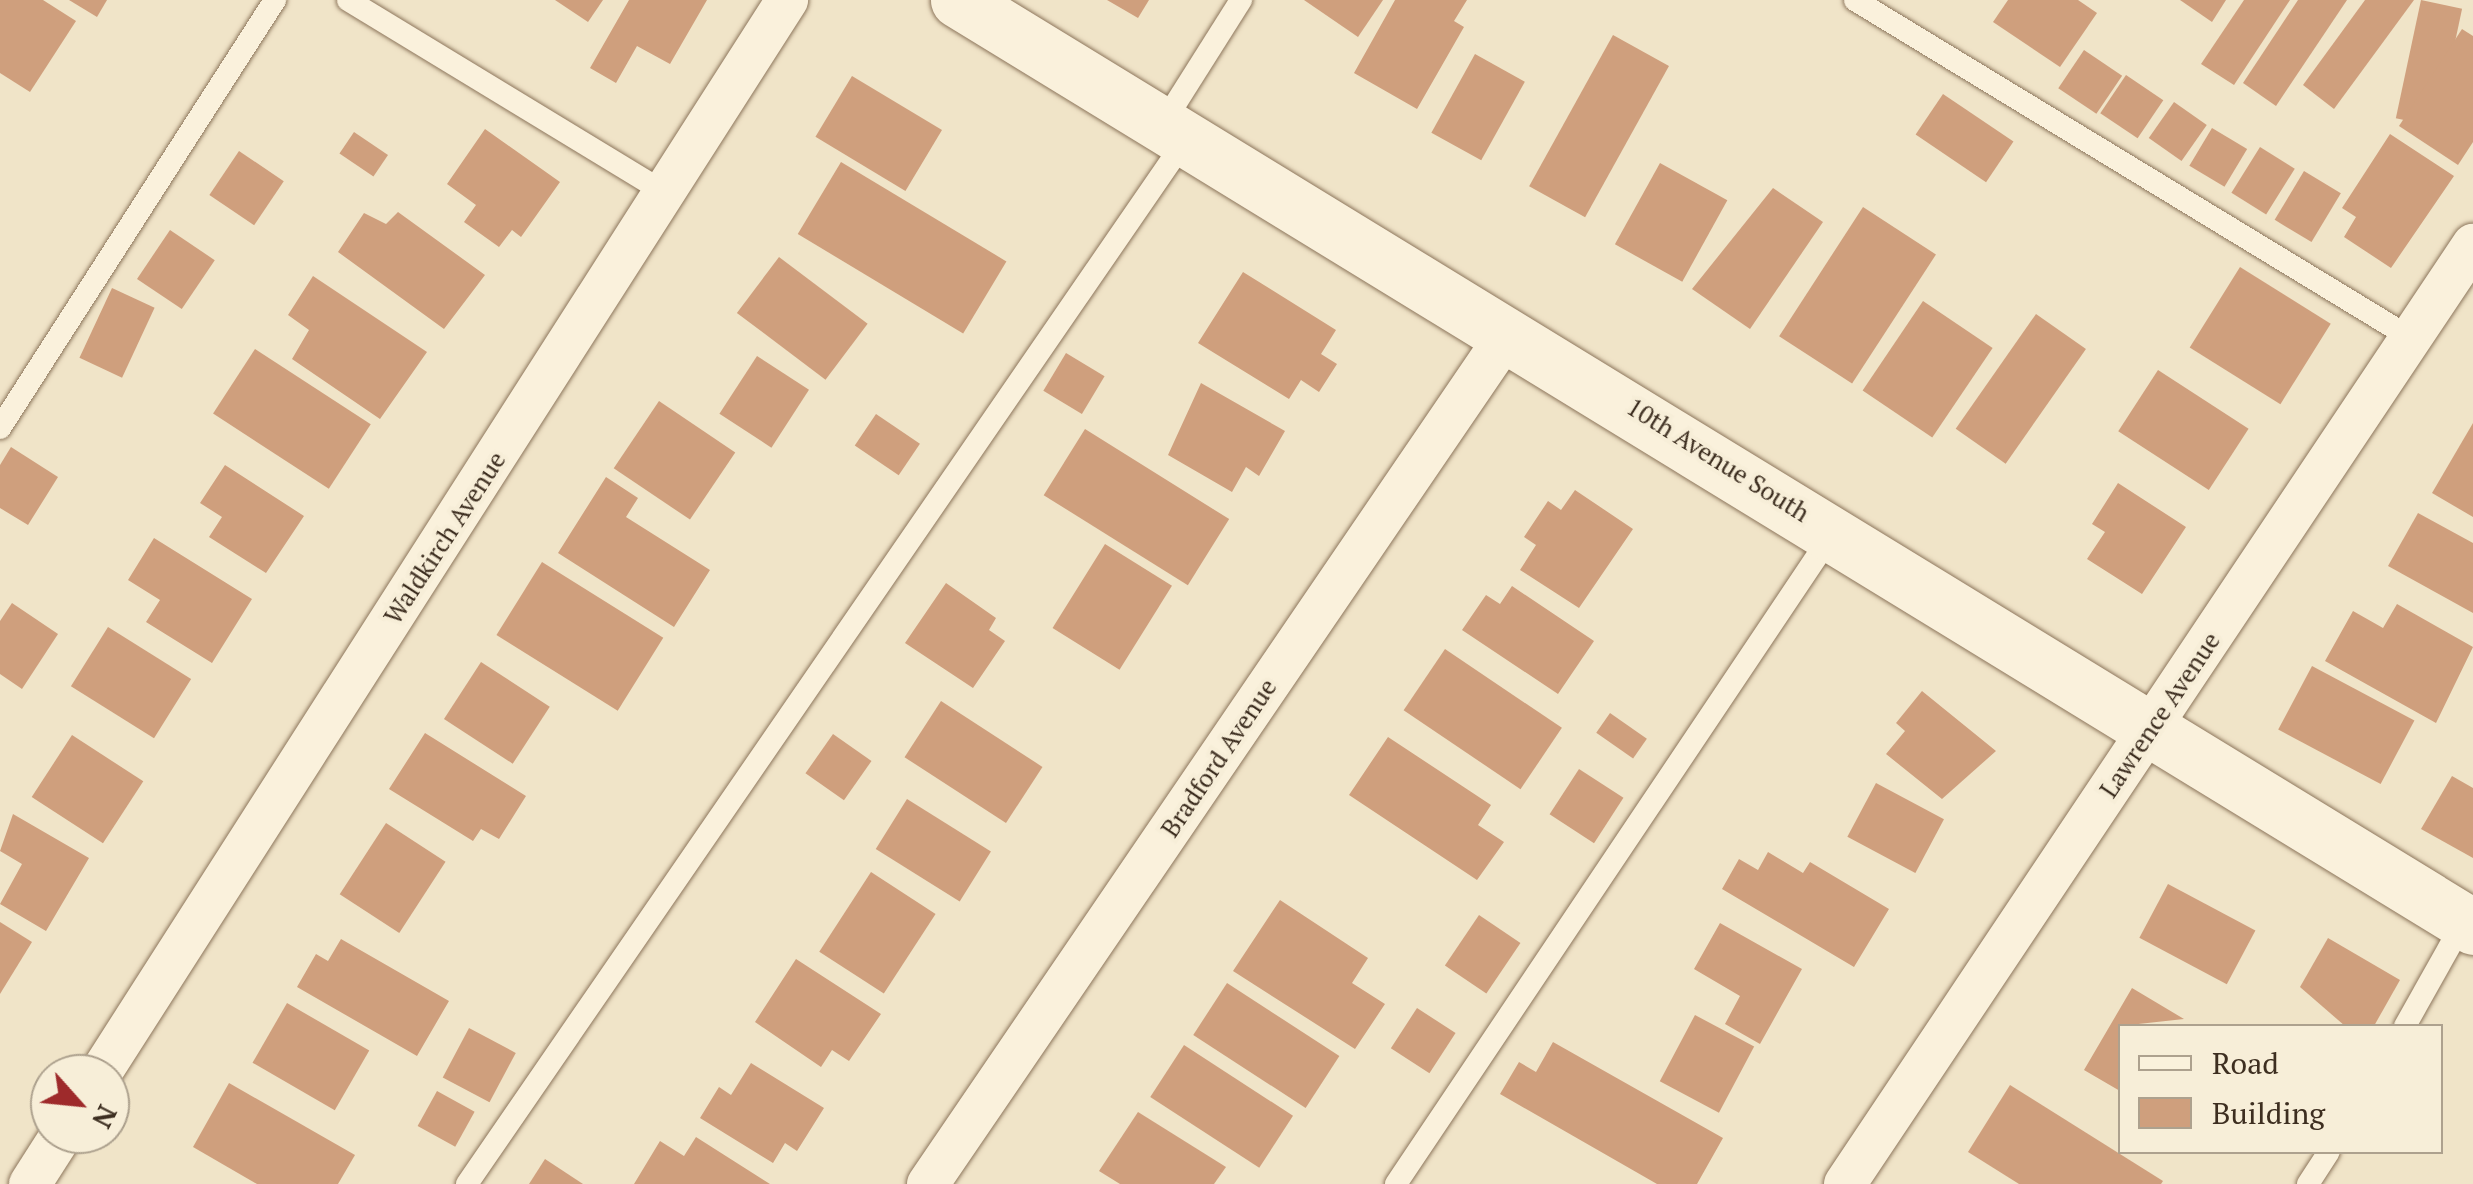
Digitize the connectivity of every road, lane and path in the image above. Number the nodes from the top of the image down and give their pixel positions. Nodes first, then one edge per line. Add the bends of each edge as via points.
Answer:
1 (275, 0) edge
2 (348, 0) edge
3 (787, 0) edge
4 (958, 0) edge
5 (1241, 0) edge
6 (1855, 0) edge
7 (1174, 132) junction
8 (666, 194) junction
9 (2473, 245) edge
10 (1509, 332) junction
11 (2411, 338) junction
12 (0, 428) edge
13 (1834, 531) junction
14 (2151, 726) junction
15 (2470, 917) edge
16 (2406, 1024) edge
17 (113, 1054) edge
18 (49, 1154) edge
19 (2327, 1154) edge
20 (30, 1184) edge
21 (467, 1184) edge
22 (928, 1184) edge
23 (1396, 1184) edge
24 (1846, 1184) edge
25 (2308, 1184) edge

1 - 12 lane
2 - 8 lane
3 - 8 street, Waldkirch Avenue
4 - 7 street, 10th Avenue South
5 - 7 lane
6 - 11 lane
7 - 10 street, 10th Avenue South
7 - 21 lane
8 - 17 street, Waldkirch Avenue
9 - 11 street, Lawrence Avenue
10 - 13 street, 10th Avenue South
10 - 22 street, Bradford Avenue
11 - 14 street, Lawrence Avenue
13 - 14 street, 10th Avenue South
13 - 23 lane
14 - 15 street, 10th Avenue South
14 - 24 street, Lawrence Avenue
15 - 16 lane
18 - 20 street
19 - 25 lane

